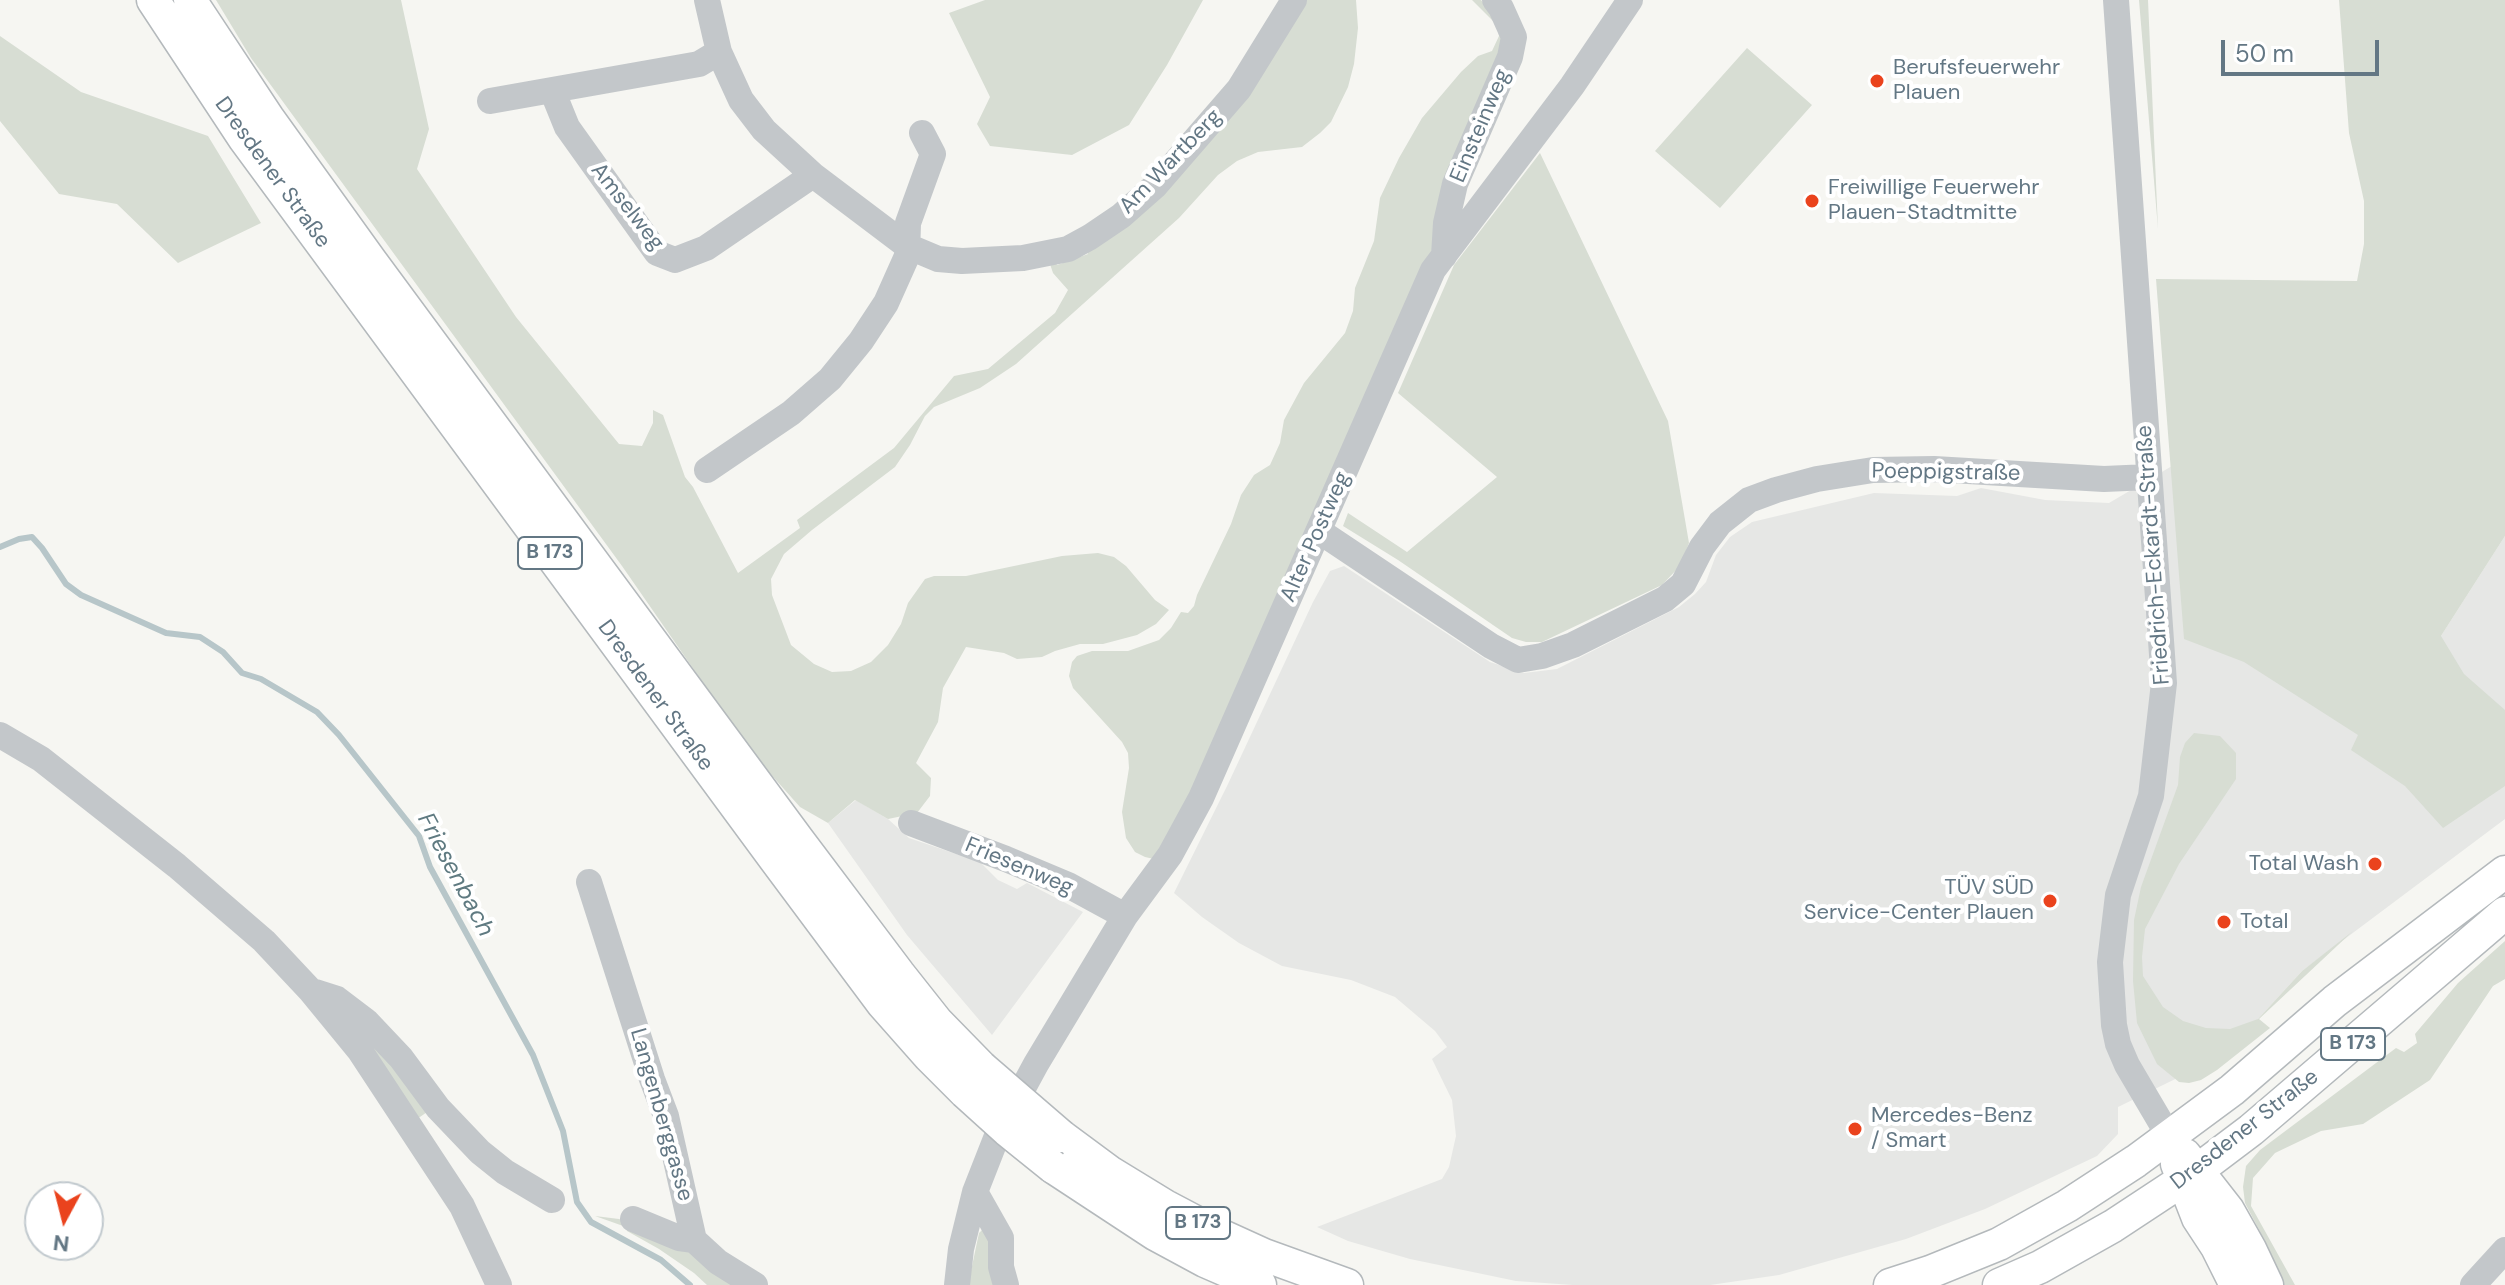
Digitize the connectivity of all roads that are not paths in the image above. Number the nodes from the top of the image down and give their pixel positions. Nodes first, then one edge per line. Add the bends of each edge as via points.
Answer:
1 (153, 0) edge
2 (190, 0) edge
3 (707, 0) edge
4 (1294, 0) edge
5 (1495, 0) edge
6 (1630, 0) edge
7 (2116, 0) edge
8 (719, 52) junction
9 (552, 90) junction
10 (490, 101) dead end
11 (922, 133) dead end
12 (813, 175) junction
13 (907, 246) junction
14 (1444, 256) junction
15 (707, 470) dead end
16 (2149, 477) junction
17 (1319, 531) junction
18 (0, 735) edge
19 (911, 823) dead end
20 (2505, 872) edge
21 (589, 882) dead end
22 (2505, 913) edge
23 (1125, 916) junction
24 (310, 990) junction
25 (973, 1079) junction
26 (2170, 1138) junction
27 (2190, 1176) junction
28 (975, 1192) junction
29 (552, 1200) dead end
30 (633, 1219) dead end
31 (694, 1240) junction
32 (2505, 1250) edge
33 (499, 1285) edge
34 (755, 1285) edge
35 (957, 1285) edge
36 (1006, 1285) edge
37 (1260, 1285) edge
38 (1347, 1285) edge
39 (1890, 1285) edge
40 (1999, 1285) edge
41 (2236, 1285) edge
42 (2267, 1285) edge
43 (2473, 1285) edge

1 - 25 main road, Dresdener Straße / B 173 via 244,138 883,1004 929,1056
2 - 25 main road, B 173 via 380,273 937,1022
3 - 8 street, Am Wartberg
4 - 13 street, Am Wartberg via 1239,89 1198,139 1155,186 1090,237 1068,249 1023,258 938,259
5 - 14 street, Einsteinweg via 1514,37 1455,184
6 - 14 street, Alter Postweg
7 - 16 street, Friedrich-Eckardt-Straße
8 - 9 street via 699,64
8 - 12 street, Am Wartberg via 741,100 764,130
9 - 10 street
9 - 12 street, Amselweg via 567,127 657,253 675,260 706,248
11 - 13 street via 933,154 908,223
12 - 13 street, Am Wartberg
13 - 15 street via 886,303 830,379 791,413
14 - 17 street, Alter Postweg via 1433,270
16 - 17 street, Poeppigstraße via 1873,470 1776,490 1749,500 1720,523 1683,584 1665,599 1573,645 1518,660
16 - 26 street, Friedrich-Eckardt-Straße via 2164,683 2151,796 2118,895 2110,962 2118,1044
17 - 23 street, Alter Postweg via 1201,798 1170,855
18 - 24 street via 41,759 177,866 264,941
19 - 23 street, Friesenweg via 1055,880
20 - 26 main road, B 173 via 2335,1001
21 - 31 street, Langenberggasse via 666,1116
22 - 27 main road, Dresdener Straße / B 173
23 - 28 street, Alter Postweg via 1023,1087
24 - 29 street via 337,999 366,1021 480,1152
24 - 33 street via 360,1051 462,1206
25 - 37 main road, Dresdener Straße / B 173, bridge via 1007,1130 1053,1167 1155,1234
25 - 38 main road, B 173, bridge via 1111,1173 1192,1220 1264,1255
26 - 27 main road
26 - 39 main road, B 173 via 1999,1244
27 - 40 main road, Dresdener Straße / B 173 via 2113,1226
27 - 41 main road via 2198,1218
27 - 42 main road via 2228,1210
28 - 35 street
28 - 36 street via 1001,1238
30 - 31 street, Langenberggasse
31 - 34 street
32 - 43 street

